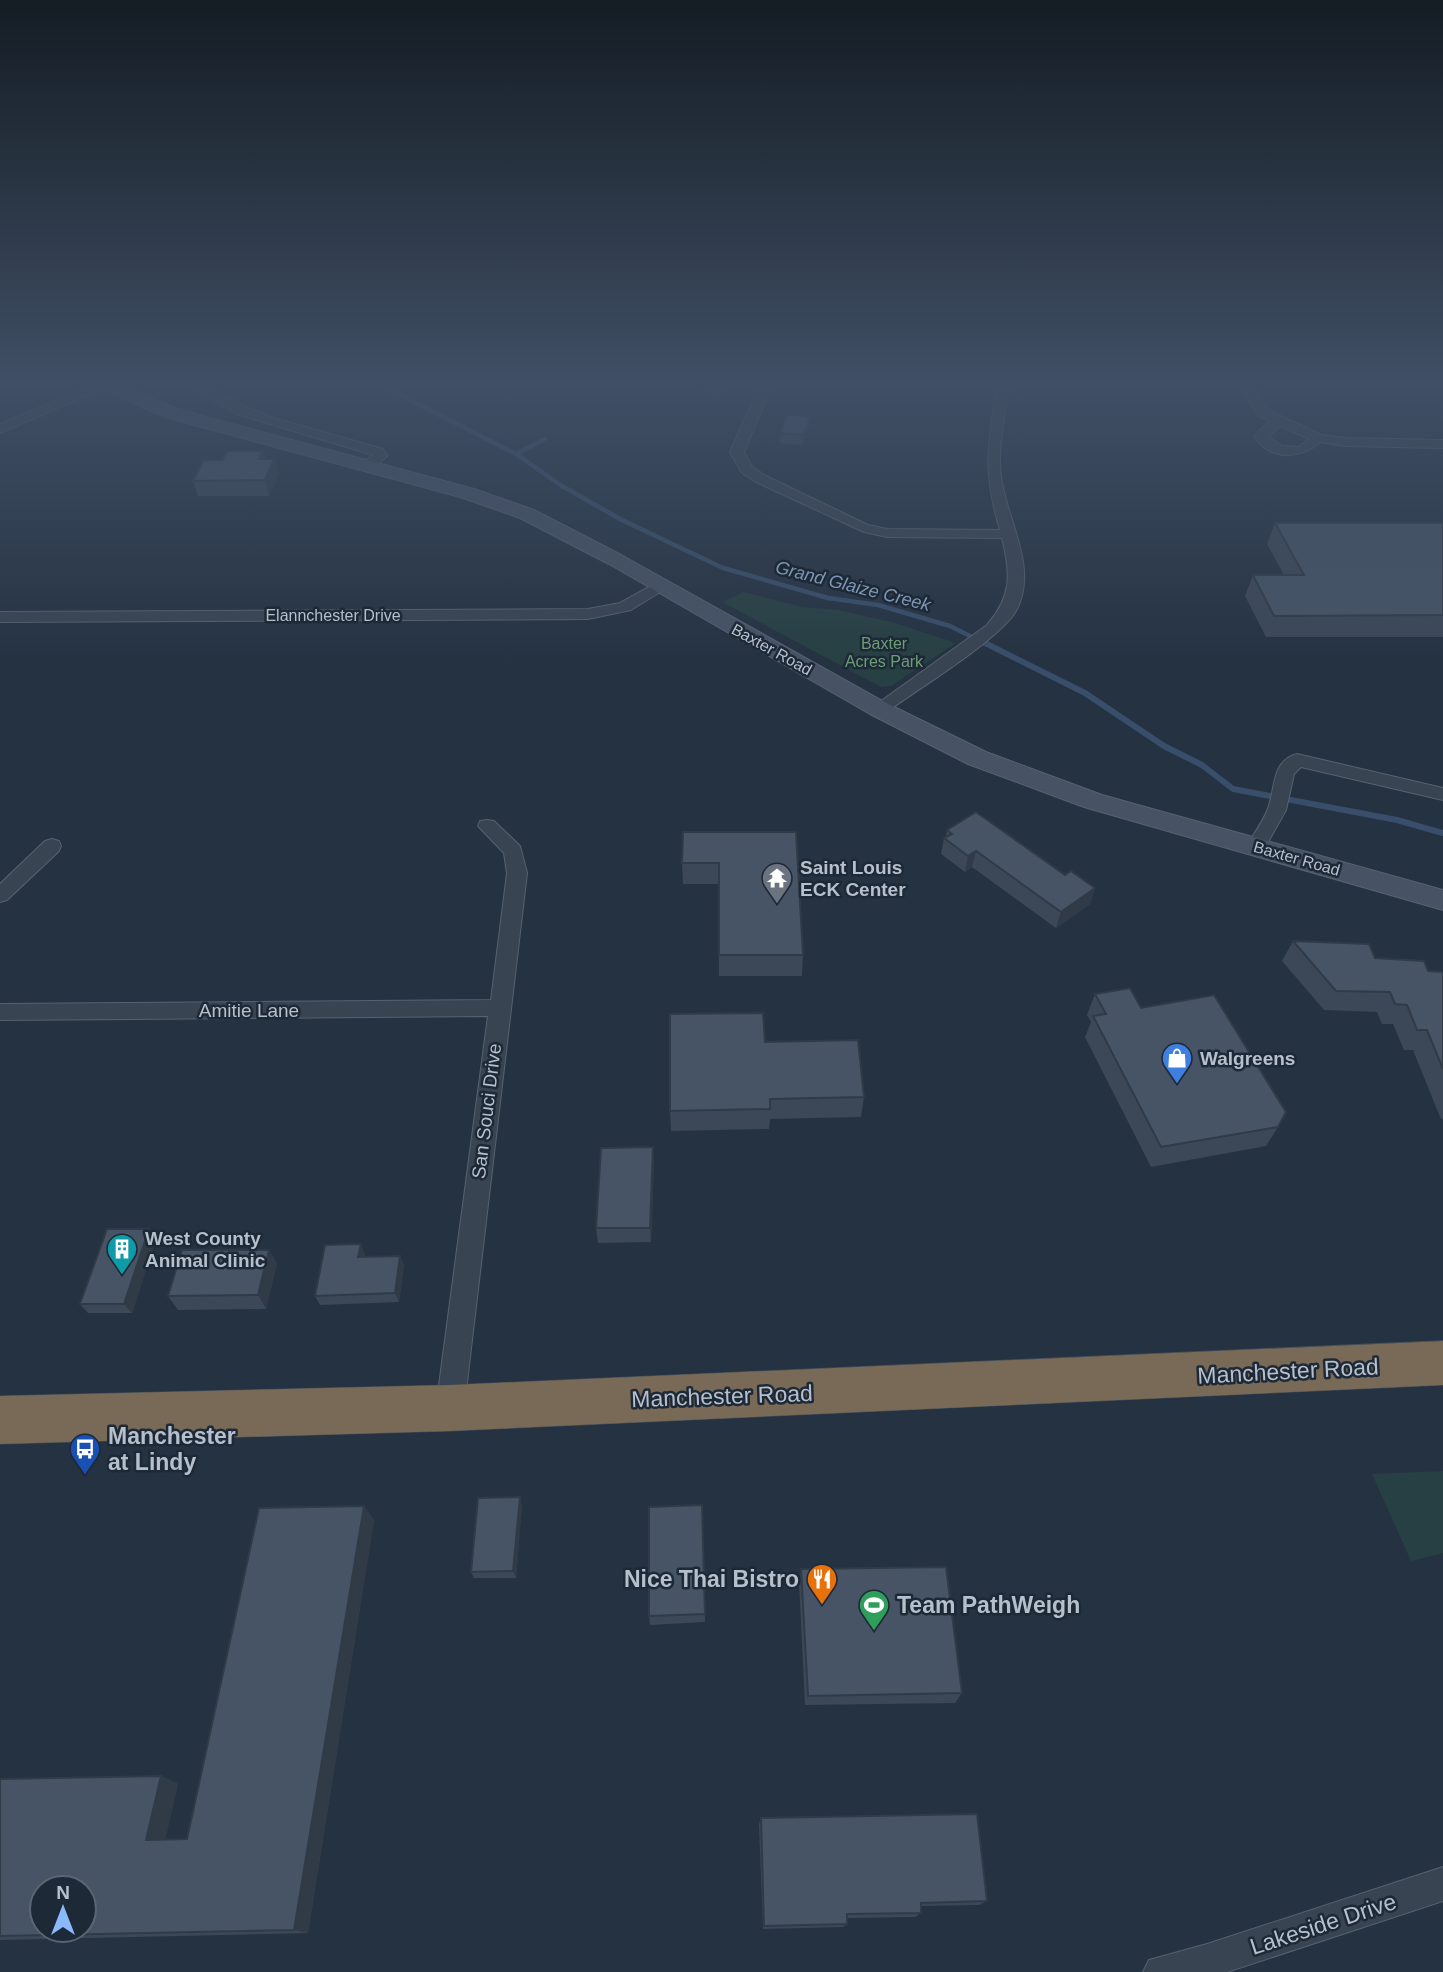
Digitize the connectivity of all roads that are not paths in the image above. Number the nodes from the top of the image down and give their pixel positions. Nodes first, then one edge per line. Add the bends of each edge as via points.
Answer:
1 (404, 477) edge
2 (758, 477) edge
3 (994, 477) edge
4 (1008, 534) junction
5 (660, 586) junction
6 (0, 617) edge
7 (878, 709) junction
8 (1443, 794) edge
9 (487, 826) dead end
10 (52, 846) dead end
11 (1256, 846) junction
12 (0, 895) edge
13 (1443, 900) edge
14 (499, 1008) junction
15 (0, 1012) edge
16 (1443, 1363) edge
17 (450, 1408) junction
18 (0, 1420) edge
19 (1443, 1884) edge
20 (1161, 1972) edge

1 - 5 main road, Baxter Road via 527,514
2 - 4 street via 847,522 887,533
3 - 4 street
4 - 7 street via 1017,592 1007,617
5 - 6 street, Elannchester Drive via 625,607 587,614
5 - 7 main road, Baxter Road
7 - 11 main road, Baxter Road via 977,758 1042,782 1183,828
8 - 11 street via 1297,760 1285,772 1277,810
9 - 14 street, San Souci Drive via 513,851 517,873
10 - 12 street
11 - 13 main road, Baxter Road
14 - 15 street, Amitie Lane
14 - 17 street, San Souci Drive
16 - 17 highway, Manchester Road
17 - 18 highway, Manchester Road
19 - 20 street, Lakeside Drive via 1231,1954

